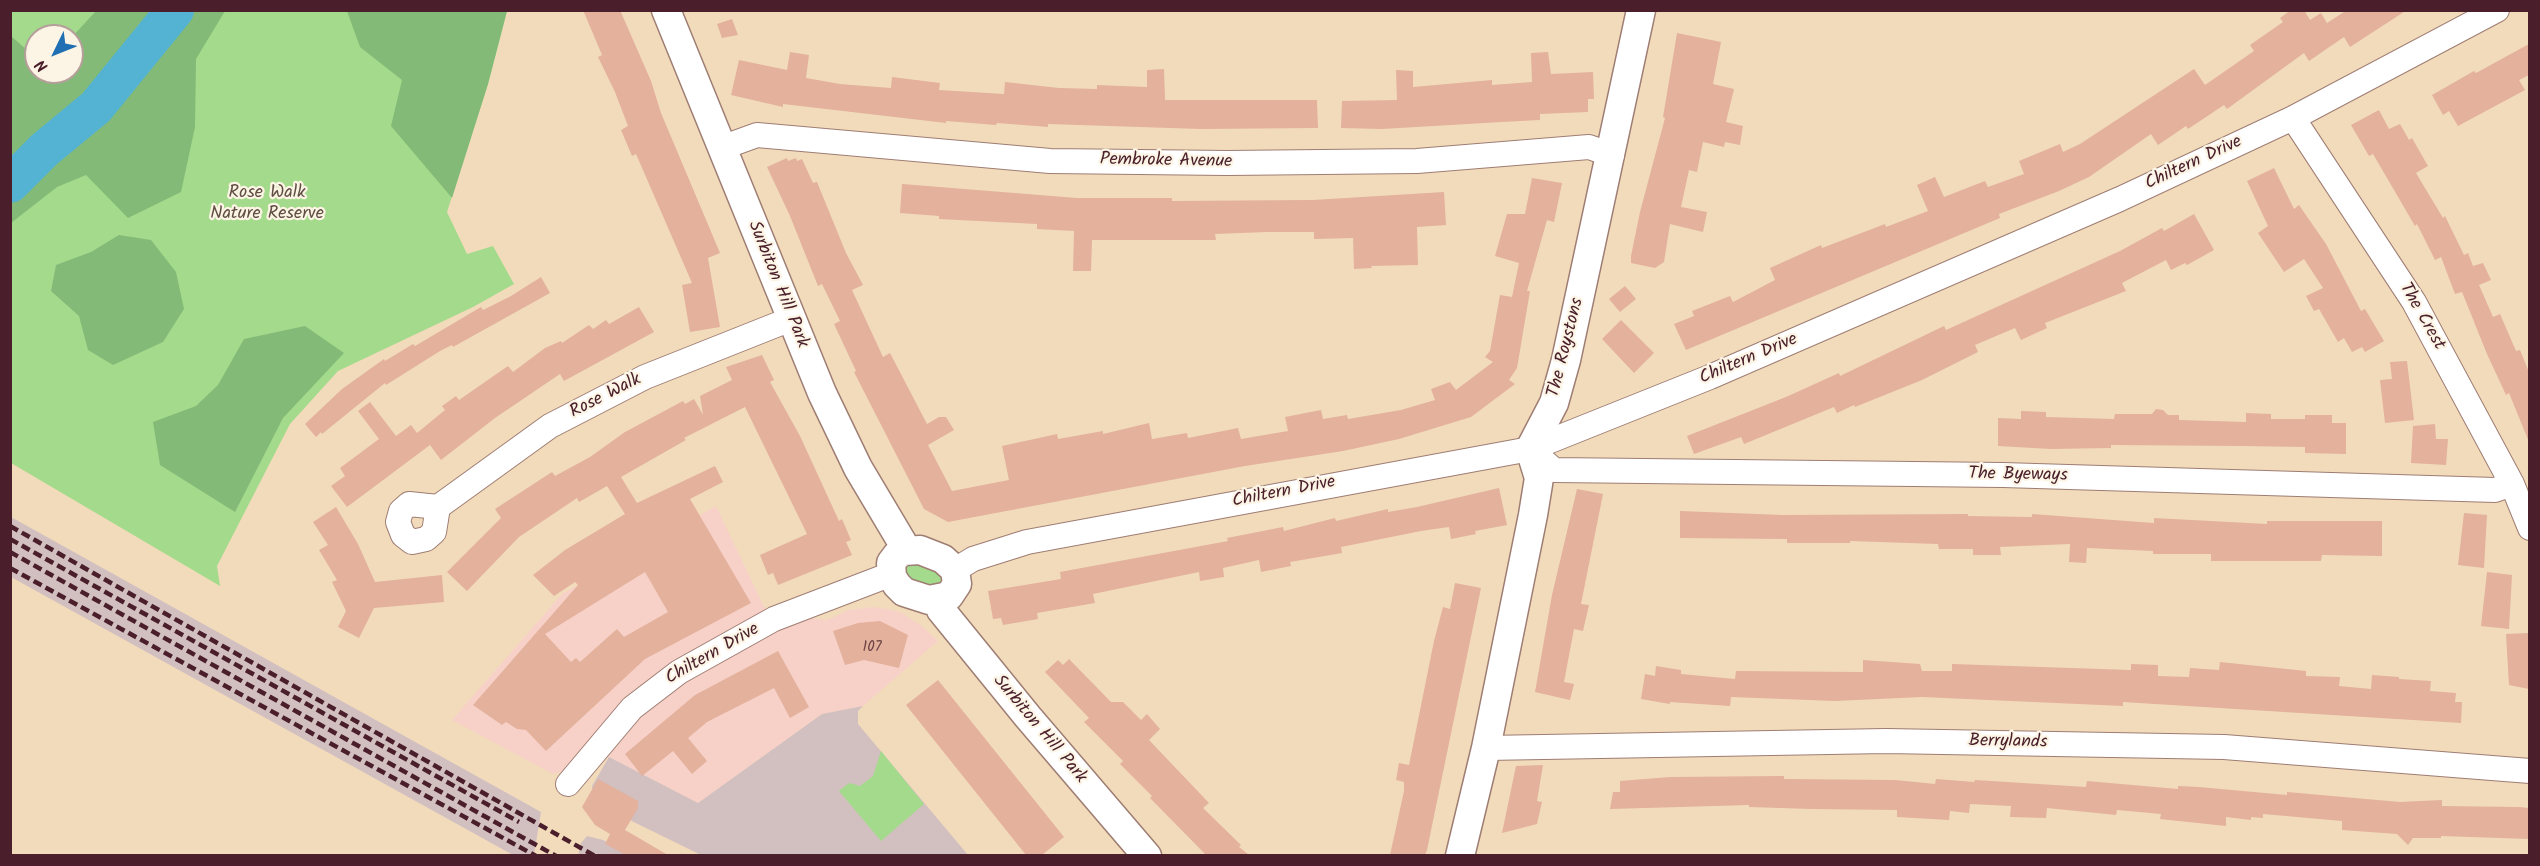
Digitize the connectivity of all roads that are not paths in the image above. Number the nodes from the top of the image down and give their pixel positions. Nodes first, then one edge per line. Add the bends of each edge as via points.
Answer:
1 (666, 10) edge
2 (1641, 10) edge
3 (2497, 10) edge
4 (2293, 118) junction
5 (722, 147) junction
6 (1612, 155) junction
7 (791, 319) junction
8 (1530, 448) junction
9 (2512, 484) junction
10 (438, 507) dead end
11 (2529, 528) edge
12 (904, 551) junction
13 (955, 570) junction
14 (892, 577) junction
15 (937, 600) junction
16 (1486, 748) junction
17 (2529, 771) edge
18 (568, 784) dead end
19 (1147, 855) edge
20 (1460, 855) edge

1 - 5 street, Surbiton Hill Park
2 - 6 street, The Roystons
3 - 4 street, Chiltern Drive
4 - 8 street, Chiltern Drive via 1981,262
4 - 9 street, The Crest via 2414,302
5 - 6 street, Pembroke Avenue via 757,135 1050,161 1406,161 1589,147
5 - 7 street, Surbiton Hill Park
6 - 8 street, The Roystons via 1554,403
7 - 10 street, Rose Walk via 645,377 550,426
7 - 12 street, Surbiton Hill Park via 858,468
8 - 9 street, The Byeways via 1554,470 2003,475 2495,490
8 - 13 street, Chiltern Drive via 1026,542 973,559
8 - 16 street via 1539,478
9 - 11 street, The Crest
12 - 13 street via 933,554
12 - 14 street via 891,563
13 - 15 street via 957,584 949,596
14 - 15 street via 904,591
14 - 18 street, Chiltern Drive via 774,619 679,672 632,708
15 - 19 street, Surbiton Hill Park via 1028,717
16 - 17 street, Berrylands via 1886,741 2224,747
16 - 20 street

